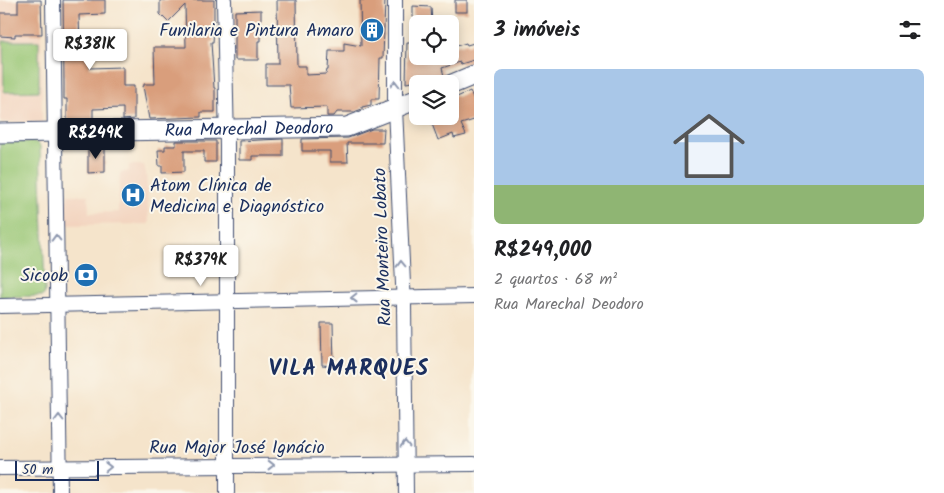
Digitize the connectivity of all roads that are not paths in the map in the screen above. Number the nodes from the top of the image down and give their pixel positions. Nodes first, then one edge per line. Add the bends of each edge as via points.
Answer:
1 (52, 0) edge
2 (224, 0) edge
3 (395, 0) edge
4 (474, 75) edge
5 (459, 81) edge
6 (409, 103) edge
7 (395, 108) junction
8 (227, 130) junction
9 (56, 132) junction
10 (0, 133) edge
11 (474, 296) edge
12 (403, 297) junction
13 (226, 301) junction
14 (58, 304) junction
15 (0, 306) edge
16 (474, 464) edge
17 (227, 465) junction
18 (405, 465) junction
19 (60, 467) junction
20 (0, 468) edge
21 (60, 493) edge
22 (227, 493) edge
23 (406, 493) edge

1 - 9 street
2 - 8 street
7 -> 3 street, Rua Monteiro Lobato
4 - 5 main road
6 - 7 main road
7 - 8 main road, Rua Marechal Deodoro via 347,127
12 -> 7 street, Rua Monteiro Lobato
8 - 9 main road, Rua Marechal Deodoro
8 - 13 street
9 - 10 main road, Rua Marechal Deodoro
14 -> 9 street
11 - 12 street
12 -> 13 street
18 -> 12 street, Rua Monteiro Lobato
13 - 14 street
13 - 17 street
14 - 15 street
19 -> 14 street
16 - 18 street, Rua Major José Ignácio
17 -> 18 street, Rua Major José Ignácio
19 -> 17 street, Rua Major José Ignácio
17 - 22 street
18 - 23 street, Rua Monteiro Lobato
19 - 20 street, Rua Major José Ignácio
19 - 21 street

